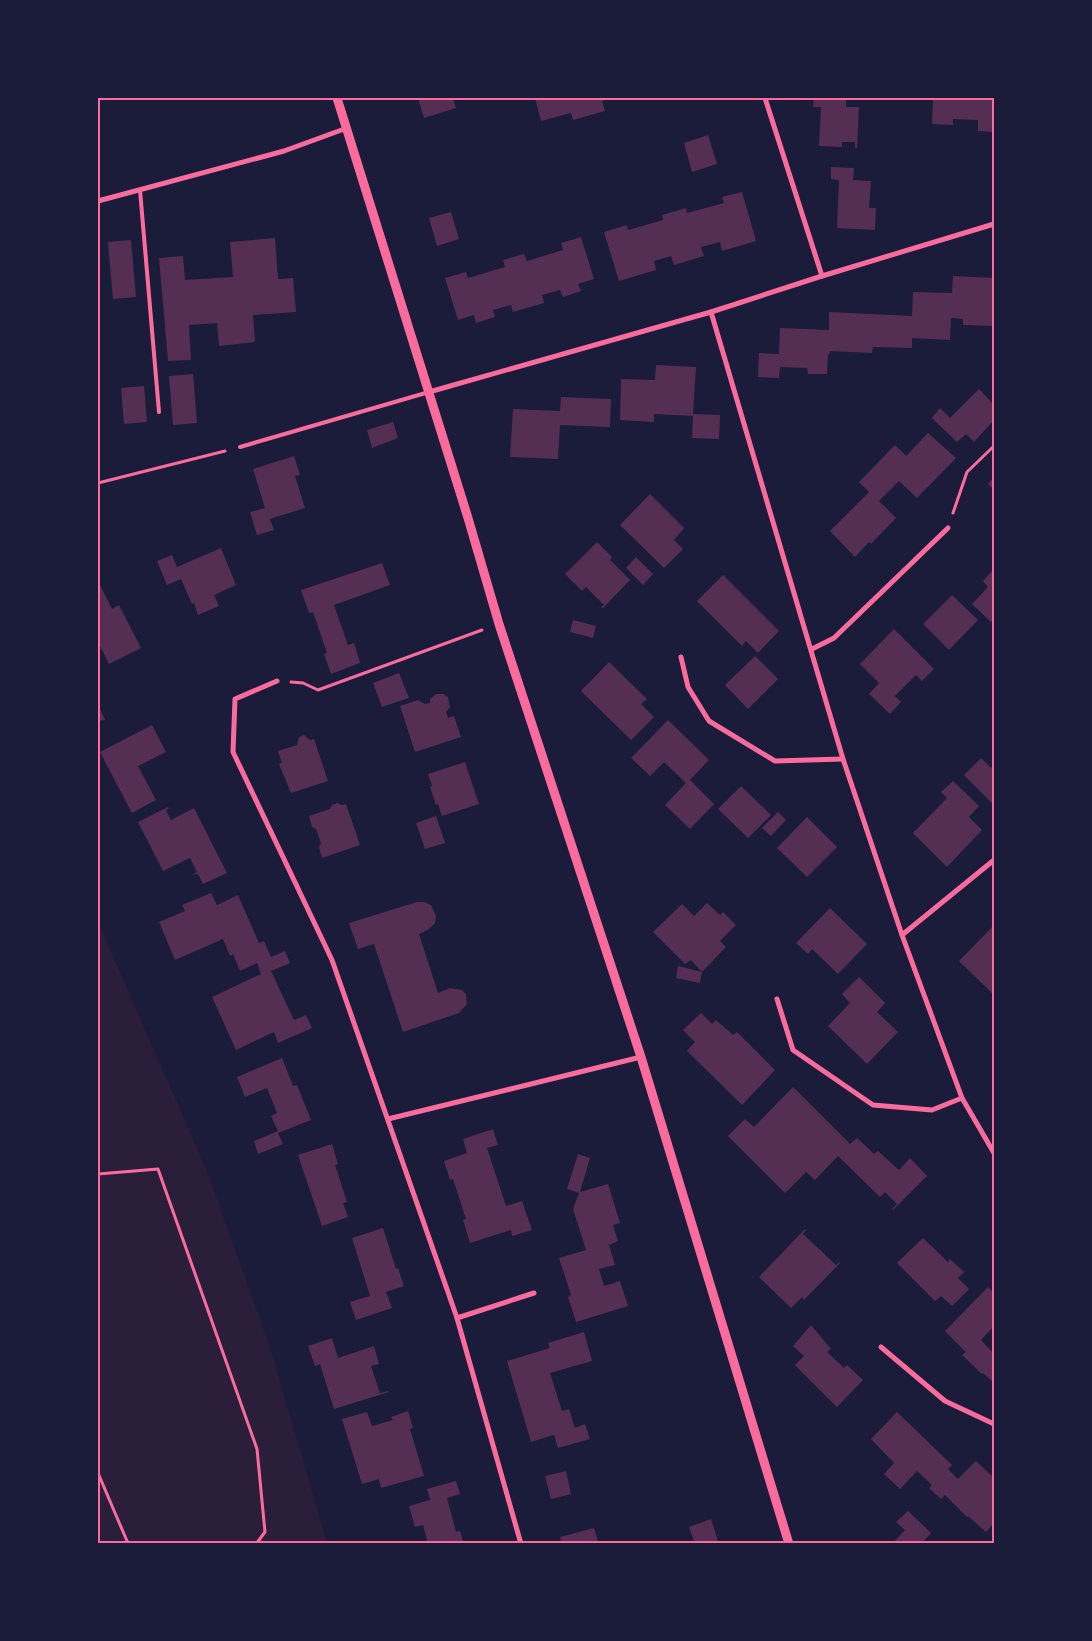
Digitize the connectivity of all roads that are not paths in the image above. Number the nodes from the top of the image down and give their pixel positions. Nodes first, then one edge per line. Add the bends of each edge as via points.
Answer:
1 (337, 98) edge
2 (765, 98) edge
3 (347, 128) junction
4 (140, 190) junction
5 (98, 201) edge
6 (994, 224) edge
7 (822, 276) junction
8 (711, 312) junction
9 (429, 392) junction
10 (159, 412) dead end
11 (240, 447) road end
12 (948, 528) road end
13 (812, 649) junction
14 (680, 657) dead end
15 (278, 681) road end
16 (843, 759) junction
17 (994, 860) edge
18 (902, 935) junction
19 (777, 999) dead end
20 (641, 1057) junction
21 (962, 1098) junction
22 (388, 1119) junction
23 (994, 1153) edge
24 (534, 1293) dead end
25 (457, 1318) junction
26 (881, 1346) dead end
27 (994, 1424) edge
28 (521, 1544) edge
29 (790, 1544) edge

1 - 3 street
2 - 7 street
3 - 4 street via 284,151
3 - 9 street
4 - 5 street
4 - 10 lane
6 - 7 street
7 - 8 street
8 - 9 street
8 - 13 street
9 - 11 lane
9 - 20 street via 499,624
12 - 13 street via 834,638
13 - 16 street
14 - 16 street via 688,687 709,722 775,761
15 - 22 street via 236,699 233,752 332,960
16 - 18 street
17 - 18 street
18 - 21 street
19 - 21 street via 794,1050 873,1105 932,1110
20 - 22 street
20 - 29 street
21 - 23 street
22 - 25 street
24 - 25 street
25 - 28 street
26 - 27 street via 945,1401

